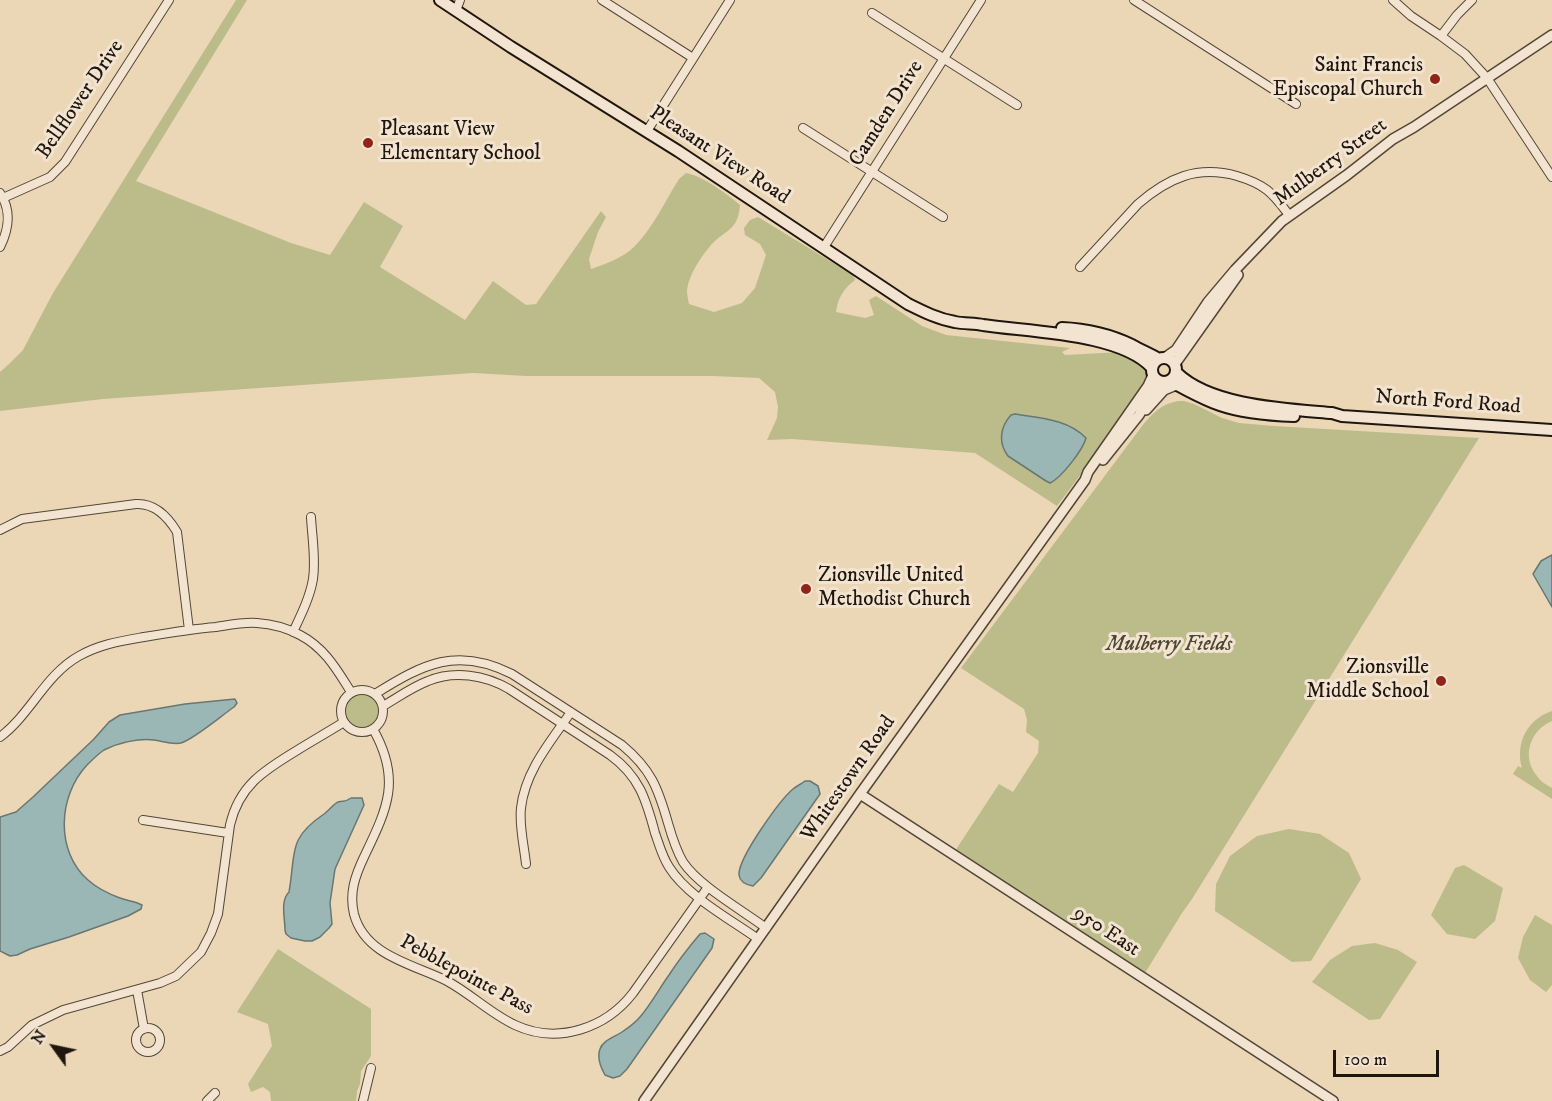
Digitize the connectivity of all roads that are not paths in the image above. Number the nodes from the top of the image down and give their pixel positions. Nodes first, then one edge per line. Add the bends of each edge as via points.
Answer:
1 (169, 0) edge
2 (602, 0) edge
3 (730, 0) edge
4 (981, 0) edge
5 (1134, 0) edge
6 (1393, 0) edge
7 (1472, 0) edge
8 (444, 1) edge
9 (458, 5) edge
10 (872, 12) dead end
11 (1552, 35) edge
12 (1441, 36) junction
13 (693, 58) junction
14 (944, 59) junction
15 (1487, 78) junction
16 (1017, 105) dead end
17 (1296, 105) dead end
18 (803, 128) dead end
19 (647, 131) junction
20 (872, 172) junction
21 (1552, 177) edge
22 (2, 196) edge
23 (1289, 214) junction
24 (943, 217) dead end
25 (0, 247) edge
26 (824, 247) junction
27 (1080, 267) dead end
28 (1165, 371) junction
29 (1139, 415) junction
30 (1552, 430) edge
31 (1085, 480) junction
32 (311, 517) dead end
33 (0, 530) edge
34 (189, 630) junction
35 (294, 632) junction
36 (351, 692) junction
37 (375, 694) junction
38 (383, 706) junction
39 (570, 712) junction
40 (344, 722) junction
41 (563, 724) junction
42 (373, 729) junction
43 (0, 737) edge
44 (860, 794) junction
45 (143, 820) dead end
46 (228, 833) junction
47 (526, 864) dead end
48 (708, 887) junction
49 (700, 898) junction
50 (766, 928) junction
51 (758, 939) junction
52 (137, 990) junction
53 (144, 1029) dead end
54 (0, 1051) edge
55 (371, 1068) dead end
56 (215, 1093) dead end
57 (207, 1101) edge
58 (363, 1101) edge
59 (644, 1101) edge
60 (1333, 1101) edge

1 - 22 street, Bellflower Drive via 65,162 50,177
2 - 13 street
3 - 13 street
4 - 14 street, Camden Drive
5 - 17 street
6 - 12 street
7 - 12 street
8 - 9 main road, Pleasant View Road
9 - 19 main road, Pleasant View Road via 511,47
10 - 14 street
11 - 15 street, Mulberry Street
12 - 15 street
13 - 19 street
14 - 16 street
14 - 20 street, Camden Drive
15 - 21 street
15 - 23 street, Mulberry Street
18 - 20 street
19 - 26 main road, Pleasant View Road
20 - 24 street
20 - 26 street, Camden Drive
22 - 25 street via 8,217
23 - 27 street via 1266,189 1253,182 1213,172 1189,174 1167,182 1138,204
23 - 28 street, Mulberry Street via 1257,247
26 - 28 main road, Pleasant View Road via 932,317 1094,340
28 - 29 street, Whitestown Road
28 - 29 street, Whitestown Road via 1164,390
28 - 30 main road, North Ford Road via 1201,389 1255,405 1342,416
28 - 31 street, Whitestown Road via 1148,386
29 - 31 street, Whitestown Road
31 - 44 street, Whitestown Road
32 - 35 street via 313,578
33 - 34 street via 22,519 136,504 155,508 171,521 177,532
34 - 35 street via 255,622
34 - 43 street via 104,644 78,657 56,673
35 - 36 street via 326,655
36 - 37 street via 364,689
36 - 40 street via 341,707
37 - 38 street
37 - 39 street via 429,665 468,661 503,669
38 - 41 street via 429,680 466,675 505,686
38 - 42 street via 381,721
39 - 41 street
39 - 48 street via 636,756 654,781 678,854
40 - 42 street via 357,732
40 - 46 street via 255,779 238,802
41 - 47 street via 530,774 523,796 520,822
41 - 49 street via 629,772 645,797 668,866
42 - 49 street, Pebblepointe Pass via 387,760 389,792 383,817 353,884 352,902 359,926 378,949 452,984 510,1023 533,1031 559,1033 584,1029 607,1018 630,997
44 - 50 street, Whitestown Road
44 - 60 street, 950 East
45 - 46 street
46 - 52 street via 218,914 201,952 176,976
48 - 49 street, Pebblepointe Pass
48 - 50 street
49 - 51 street
50 - 51 street, Whitestown Road
51 - 59 street, Whitestown Road
52 - 53 street
52 - 54 street via 63,1010 32,1025
55 - 58 street
56 - 57 street

